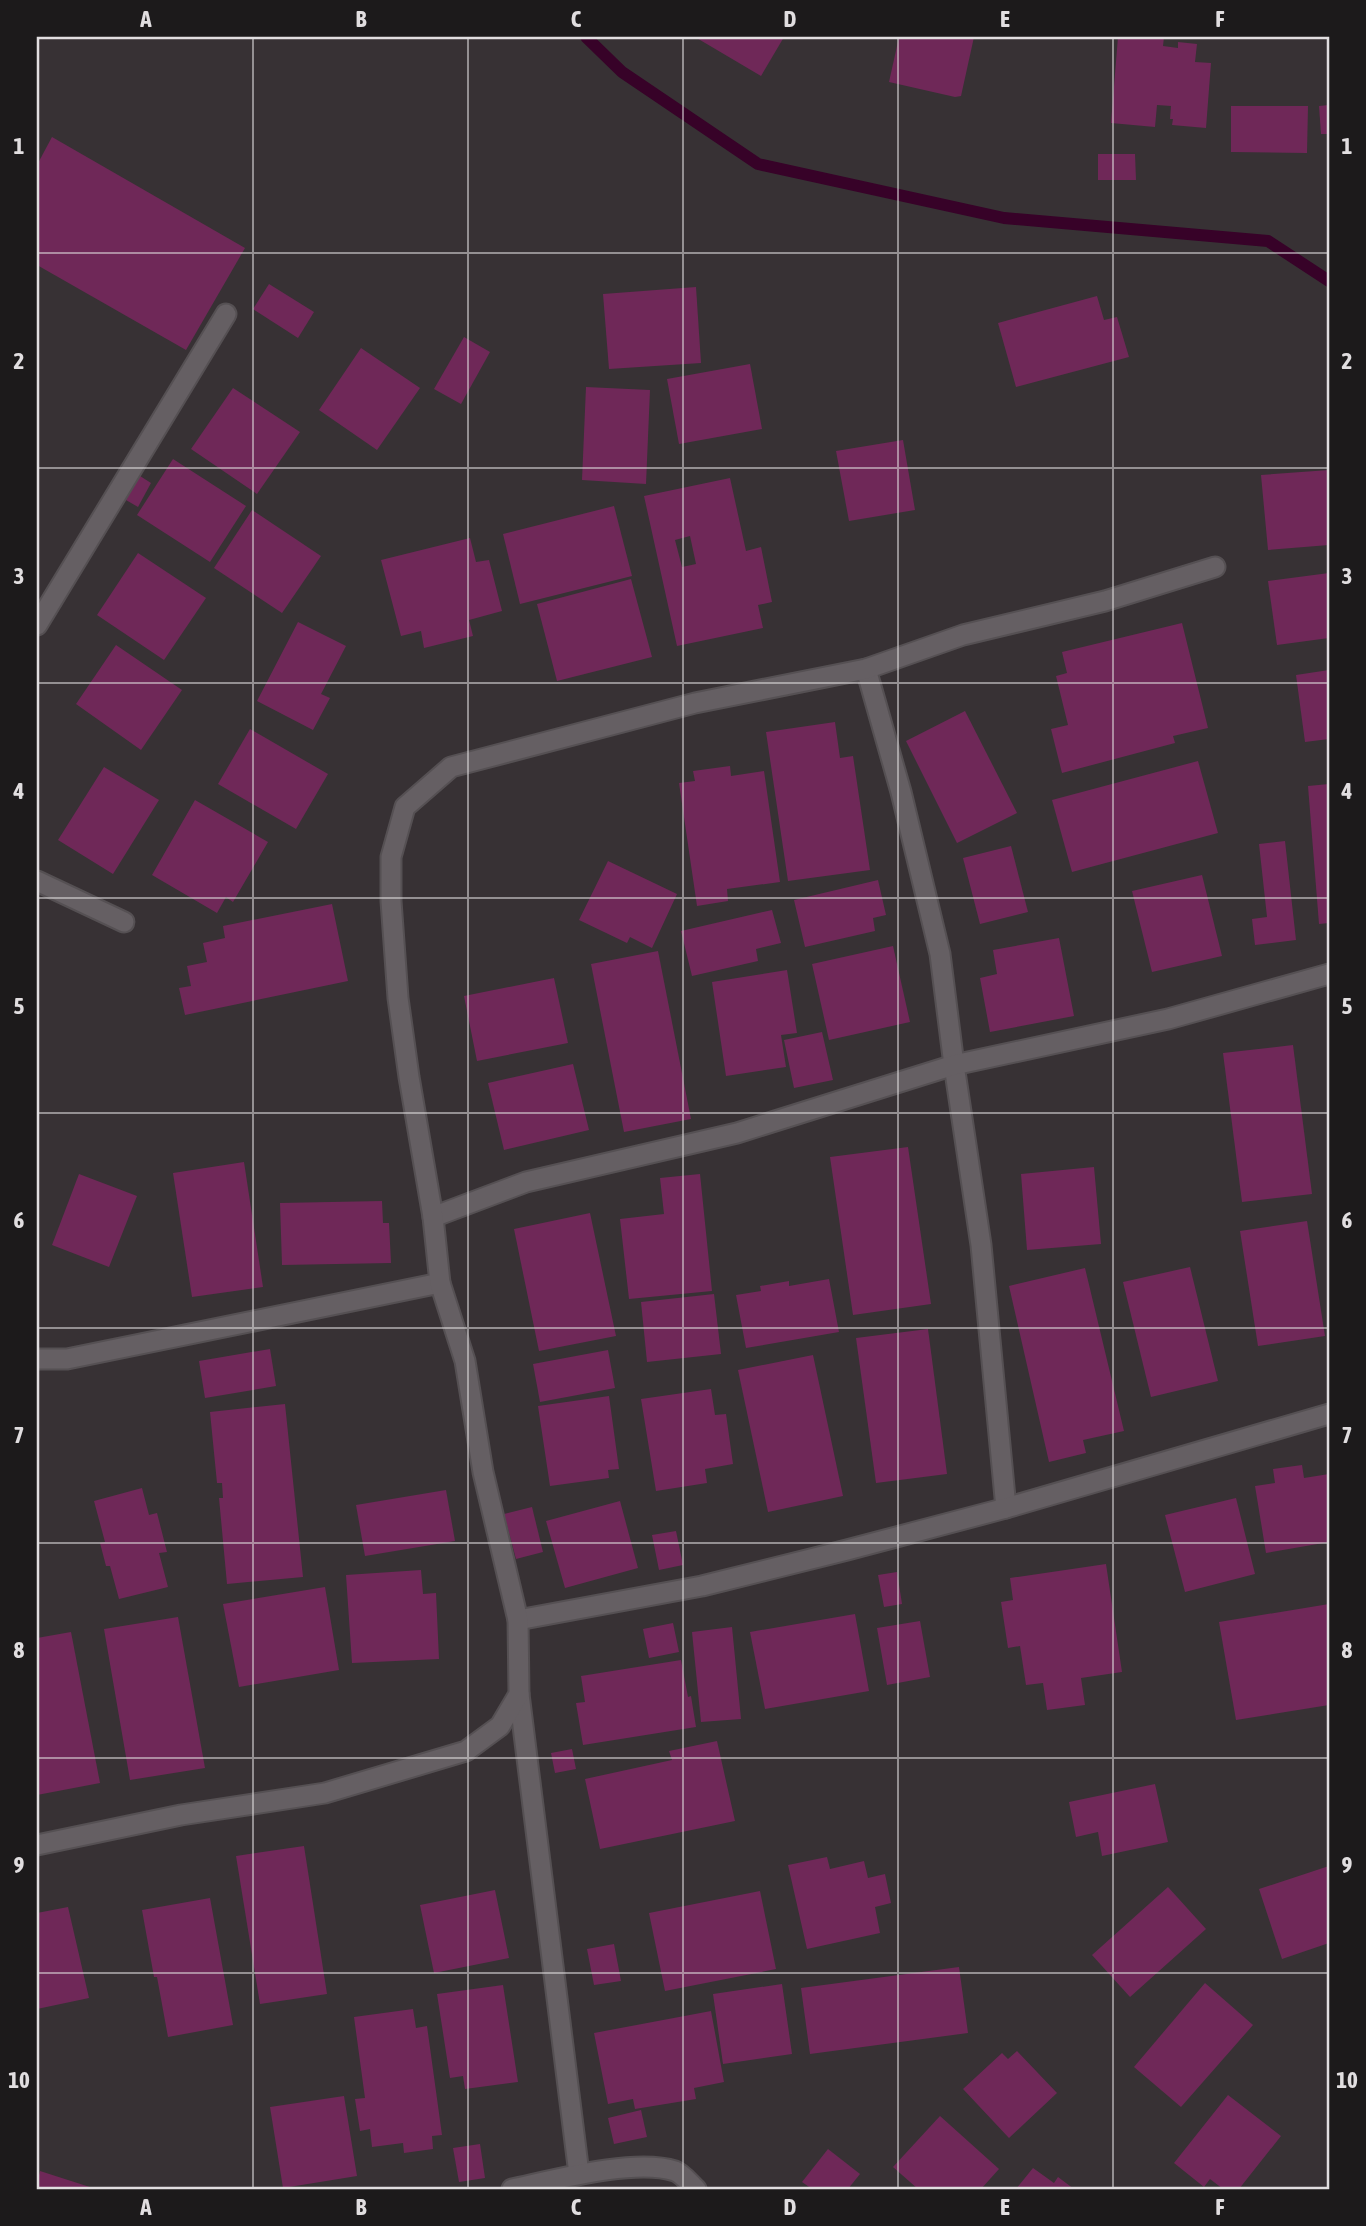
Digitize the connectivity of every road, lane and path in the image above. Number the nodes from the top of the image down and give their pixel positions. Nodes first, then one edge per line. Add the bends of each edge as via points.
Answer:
1 (226, 314) dead end
2 (1215, 567) dead end
3 (37, 625) edge
4 (866, 669) junction
5 (37, 881) edge
6 (124, 922) dead end
7 (1329, 974) edge
8 (954, 1065) junction
9 (433, 1217) junction
10 (440, 1283) junction
11 (37, 1359) edge
12 (1329, 1414) edge
13 (1006, 1508) junction
14 (518, 1620) junction
15 (519, 1694) junction
16 (37, 1845) edge
17 (579, 2175) junction
18 (512, 2189) edge
19 (696, 2189) edge

1 - 3 street
2 - 4 street via 1105,601 963,635
4 - 8 street via 937,941
4 - 9 street via 695,703 451,767 405,807 391,857 391,901 398,998
5 - 6 street
7 - 8 street via 1168,1019
8 - 9 street via 737,1133 526,1182
8 - 13 street via 981,1245
9 - 10 street
10 - 11 street via 67,1359
10 - 14 street via 465,1361 482,1472
12 - 13 street
13 - 14 street via 702,1586
14 - 15 street
15 - 16 street via 500,1726 466,1751 325,1793 181,1815
15 - 17 street
17 - 18 street
17 - 19 street via 642,2166 678,2172

